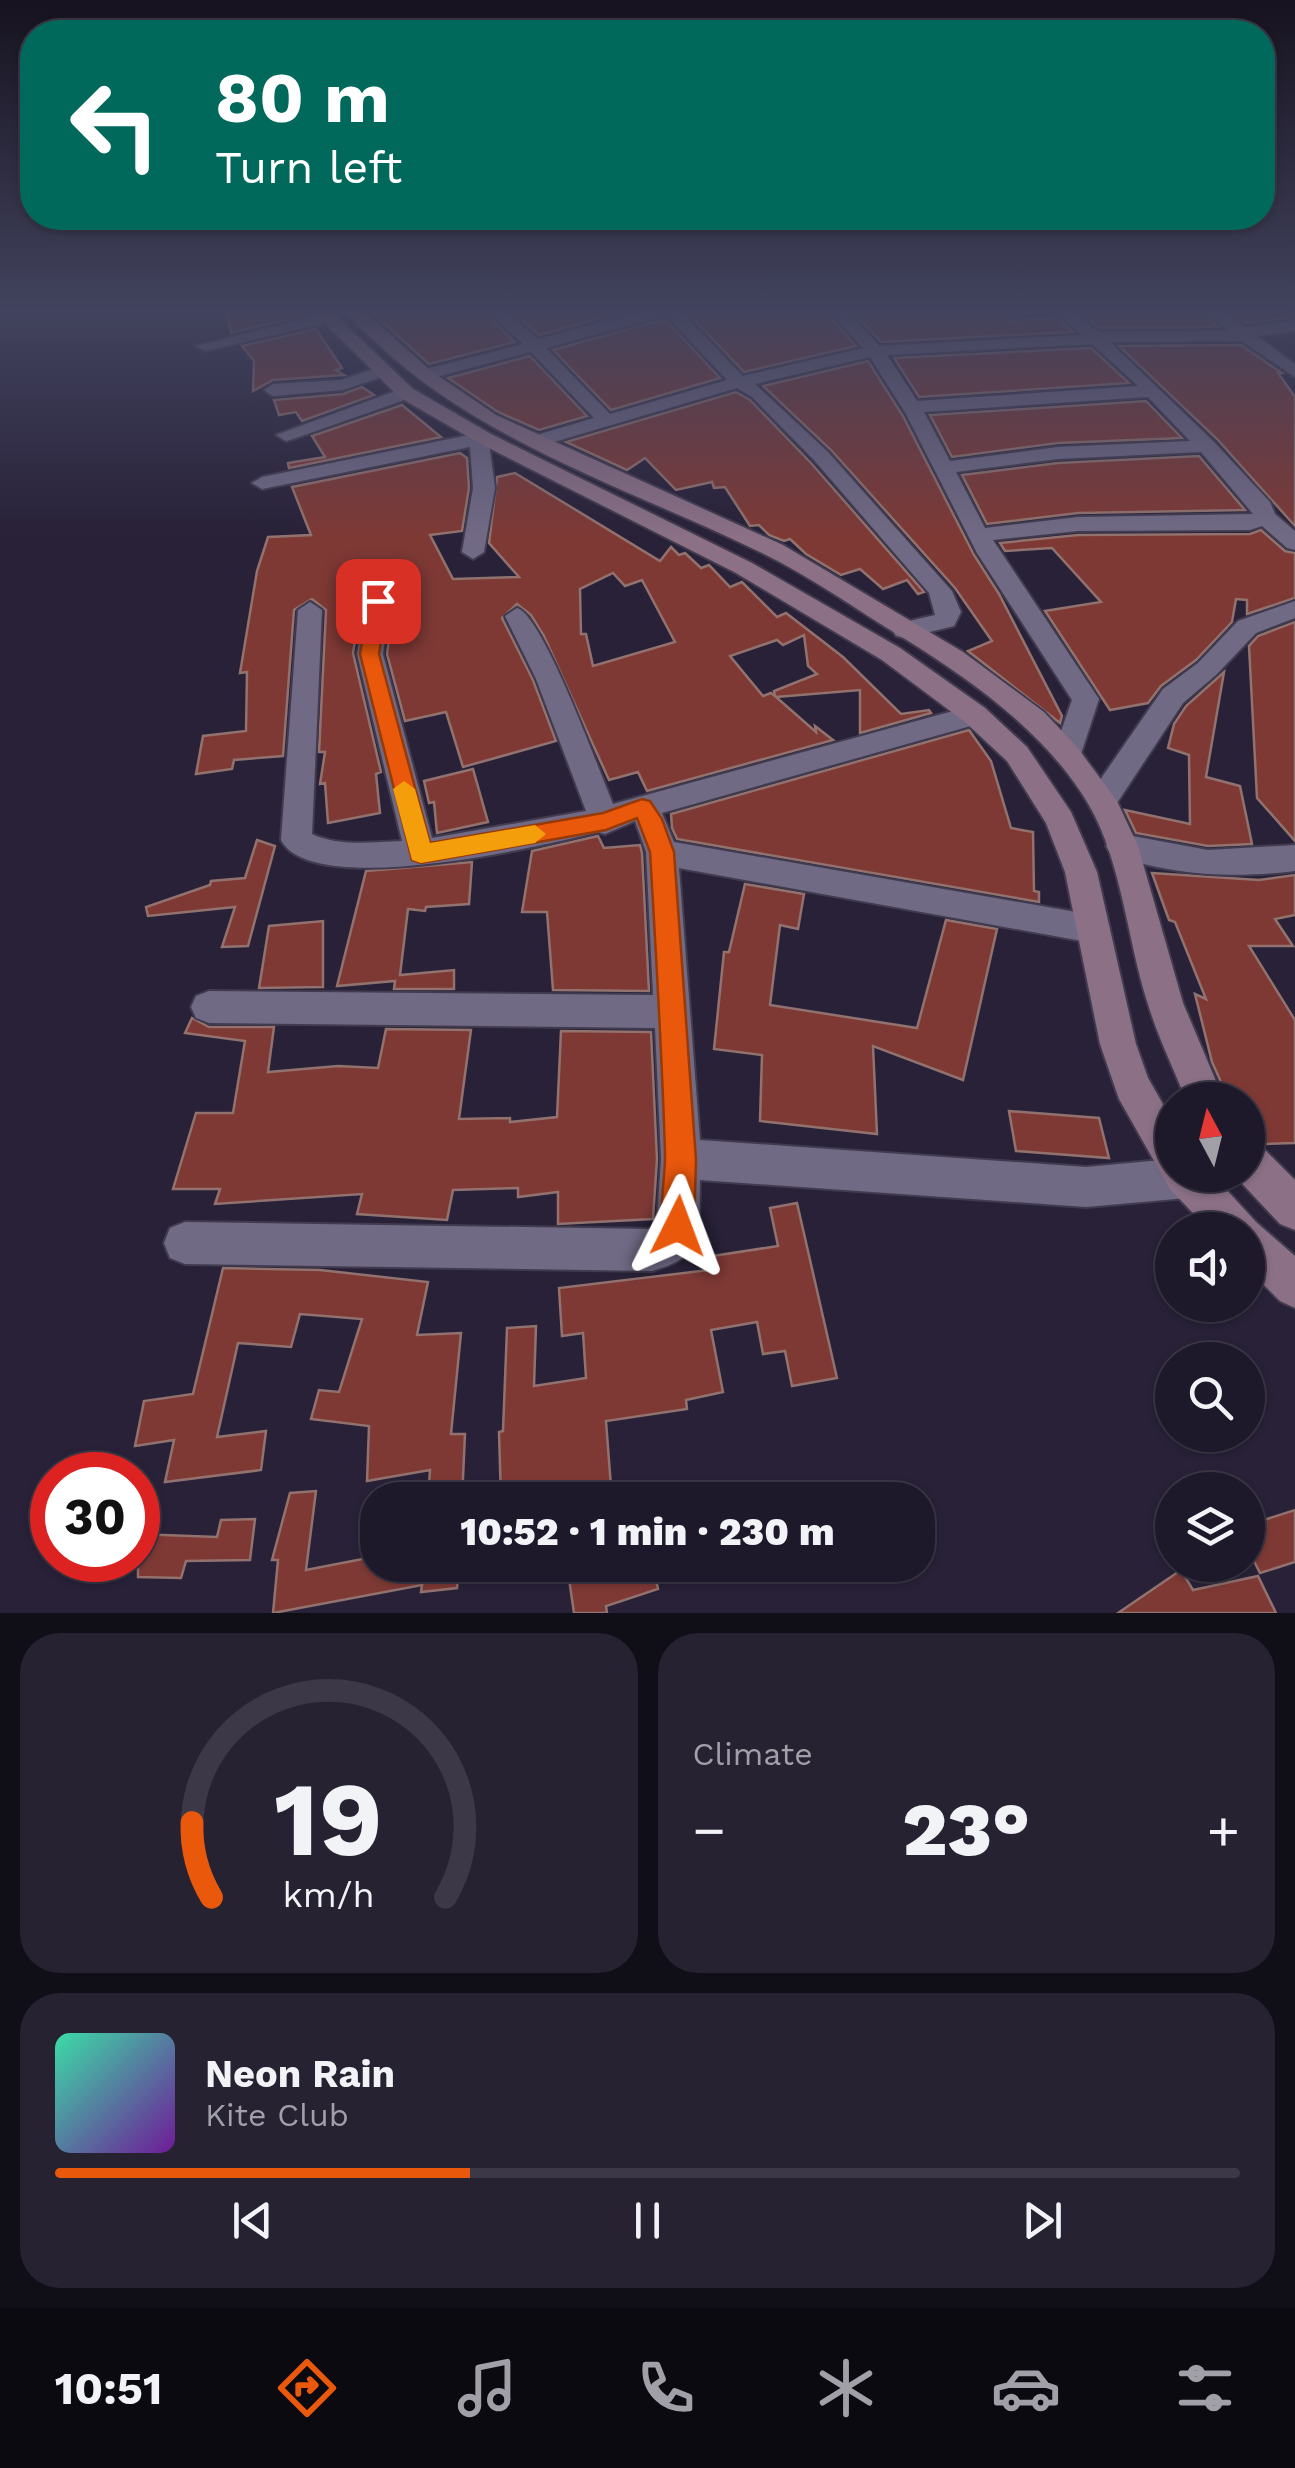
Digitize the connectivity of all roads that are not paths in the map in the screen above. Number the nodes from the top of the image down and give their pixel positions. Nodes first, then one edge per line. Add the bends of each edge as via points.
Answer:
1 (316, 386) edge
2 (409, 386) edge
3 (418, 386) edge
4 (420, 386) edge
5 (574, 386) edge
6 (725, 386) edge
7 (748, 386) edge
8 (896, 386) edge
9 (1146, 386) edge
10 (272, 390) dead end
11 (1151, 391) junction
12 (910, 407) junction
13 (607, 420) junction
14 (286, 435) dead end
15 (481, 438) junction
16 (537, 441) junction
17 (1207, 446) junction
18 (941, 468) junction
19 (262, 482) dead end
20 (1265, 517) junction
21 (979, 535) junction
22 (1295, 543) edge
23 (474, 552) dead end
24 (378, 601) dead end
25 (1295, 609) edge
26 (310, 610) dead end
27 (517, 616) dead end
28 (906, 630) junction
29 (975, 715) junction
30 (1068, 754) junction
31 (1102, 800) junction
32 (642, 807) junction
33 (606, 822) junction
34 (1122, 846) junction
35 (662, 852) junction
36 (421, 854) junction
37 (1295, 858) edge
38 (1094, 929) junction
39 (209, 1007) dead end
40 (673, 1012) junction
41 (1198, 1082) edge
42 (1155, 1125) edge
43 (681, 1160) junction
44 (1268, 1169) edge
45 (1155, 1175) edge
46 (1202, 1192) edge
47 (1295, 1209) edge
48 (1221, 1212) edge
49 (185, 1242) dead end
50 (1265, 1254) edge
51 (1291, 1276) edge

1 - 10 street
2 - 14 street
3 - 15 street
4 - 16 street
5 - 13 street
6 - 13 street
7 - 28 street via 821,456 940,592 949,612 945,620
8 - 12 street
9 - 11 street
11 - 12 street
11 - 17 street
12 - 18 street
13 - 16 street
15 - 19 street
15 - 23 street via 484,488
15 - 29 street via 744,568 891,654
16 - 28 street via 775,550
17 - 18 street
17 - 20 street
18 - 21 street
20 - 21 street via 1250,523 1078,524
20 - 22 street
21 - 30 street via 1086,699
24 - 36 street via 370,654
25 - 31 street via 1247,627 1173,696
26 - 36 street via 296,840 305,850 331,854
27 - 33 street
28 - 30 street via 998,689
29 - 32 street
29 - 38 street via 1017,754 1052,807 1081,872
30 - 31 street
31 - 34 street
32 - 33 street
32 - 35 street
33 - 36 street
34 - 37 street via 1170,862 1245,865
34 - 41 street via 1166,1003
35 - 38 street
35 - 40 street
38 - 42 street via 1118,1044
39 - 40 street
40 - 43 street
43 - 45 street via 1086,1188
43 - 49 street via 678,1226 668,1243 652,1250
44 - 47 street
46 - 48 street
50 - 51 street

